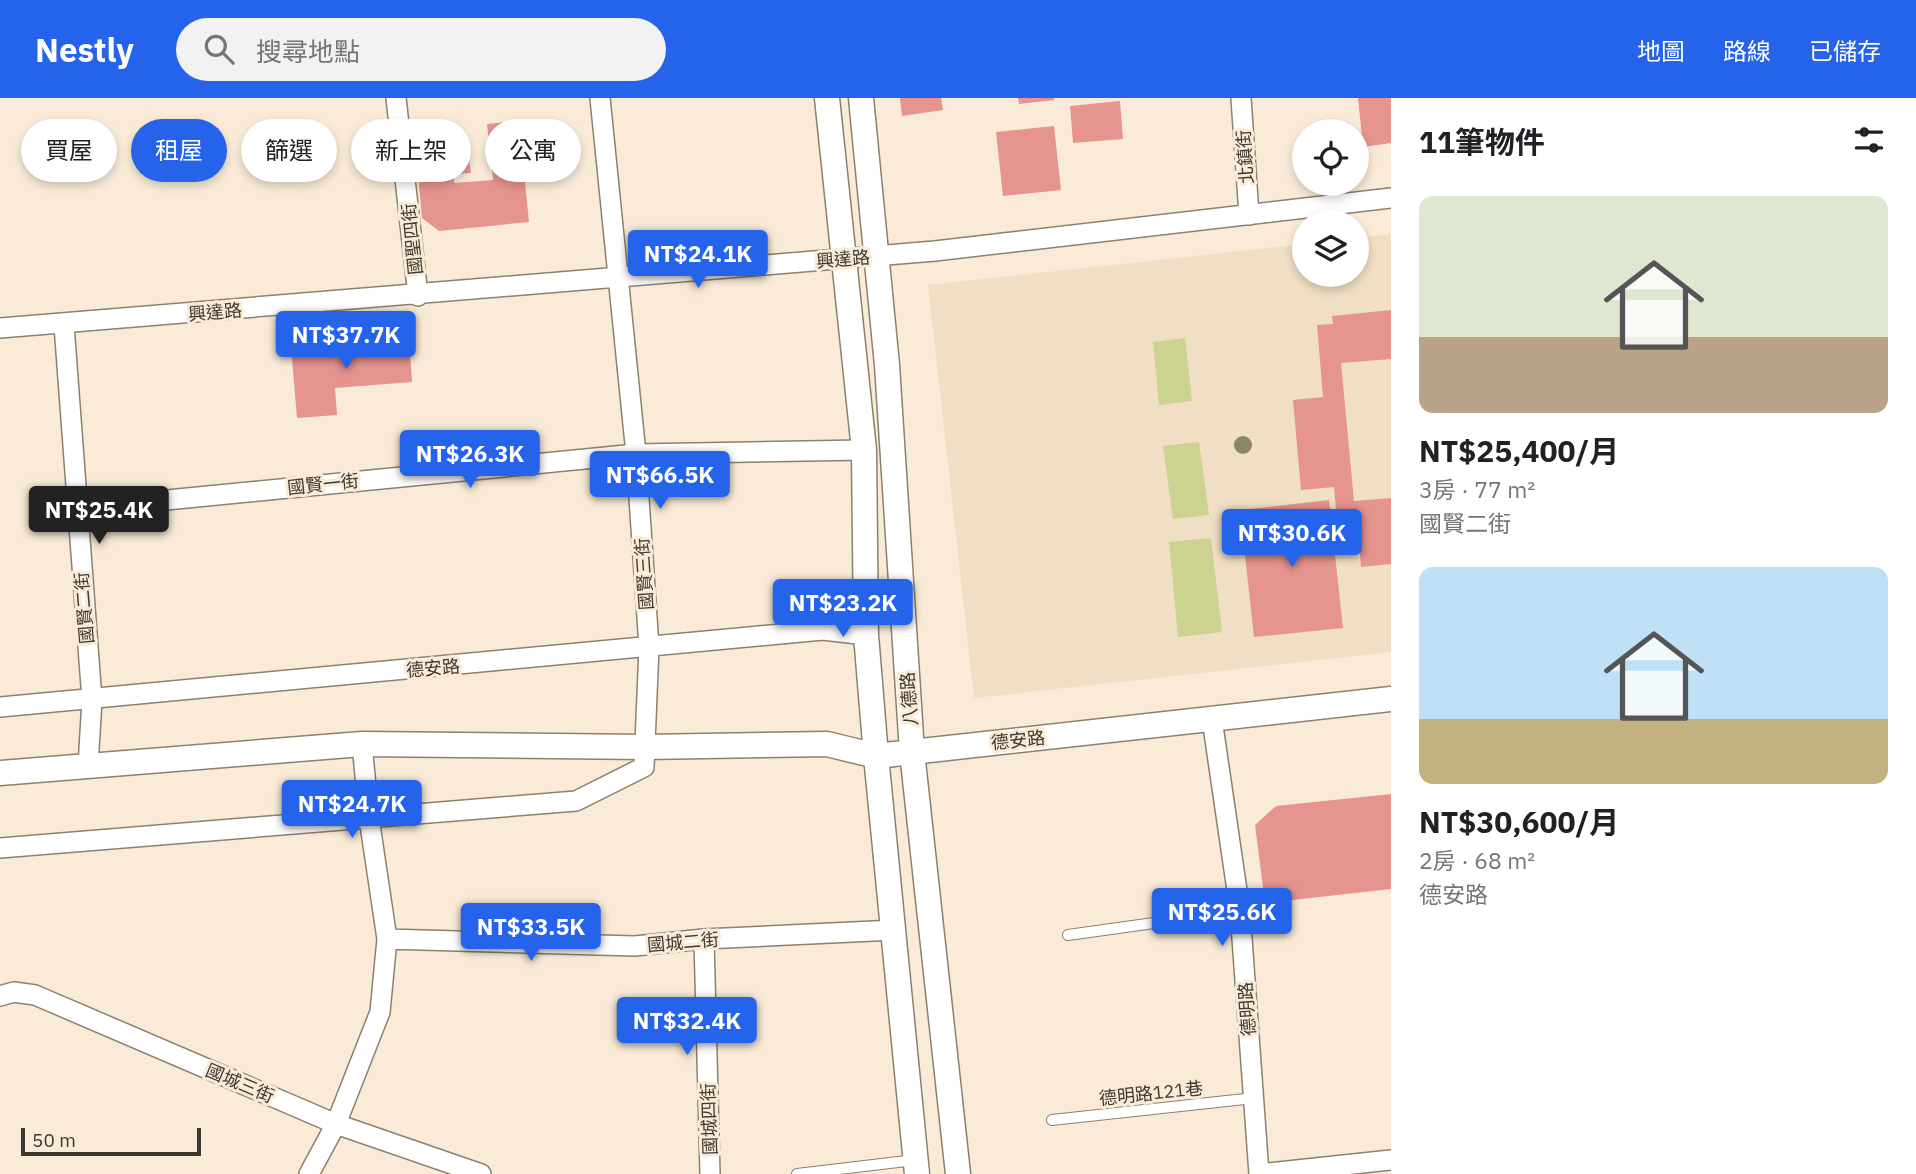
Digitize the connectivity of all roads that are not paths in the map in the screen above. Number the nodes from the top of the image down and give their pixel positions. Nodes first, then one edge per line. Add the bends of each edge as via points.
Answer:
1 (396, 98) edge
2 (600, 98) edge
3 (827, 98) edge
4 (861, 98) edge
5 (1241, 98) edge
6 (1391, 198) edge
7 (1249, 215) junction
8 (876, 256) junction
9 (843, 259) junction
10 (618, 276) junction
11 (418, 296) junction
12 (64, 325) junction
13 (0, 328) edge
14 (864, 450) junction
15 (636, 454) junction
16 (75, 509) junction
17 (866, 635) junction
18 (649, 647) junction
19 (1391, 699) edge
20 (92, 700) junction
21 (0, 707) edge
22 (1212, 719) junction
23 (362, 744) junction
24 (645, 747) junction
25 (912, 752) junction
26 (876, 756) junction
27 (88, 766) junction
28 (0, 773) edge
29 (369, 818) junction
30 (0, 848) edge
31 (1240, 911) junction
32 (895, 930) junction
33 (1069, 935) dead end
34 (387, 939) junction
35 (704, 939) junction
36 (0, 996) edge
37 (1254, 1098) junction
38 (1052, 1120) dead end
39 (336, 1124) junction
40 (1391, 1160) edge
41 (917, 1167) edge
42 (309, 1174) edge
43 (481, 1174) edge
44 (710, 1174) edge
45 (797, 1174) edge
46 (958, 1174) edge
47 (1259, 1174) edge

1 - 11 street, 國聖四街
2 - 10 street, 國賢三街
3 - 9 street
4 - 8 street, 八德路
5 - 7 street, 北鎮街
6 - 7 street, 興達路
7 - 8 street, 興達路
8 - 9 street, 興達路
8 - 25 street, 八德路
9 - 10 street, 興達路
9 - 14 street
10 - 11 street, 興達路
10 - 15 street, 國賢三街
11 - 12 street, 興達路
12 - 13 street, 興達路
12 - 16 street, 國賢二街
14 - 15 street, 國賢一街
14 - 17 street
15 - 16 street, 國賢一街
15 - 18 street, 國賢三街
16 - 20 street, 國賢二街
17 - 18 street, 德安路 via 823,630
17 - 26 street
18 - 20 street, 德安路
18 - 24 street, 國賢三街
19 - 22 street, 德安路
20 - 21 street, 德安路
20 - 27 street, 國賢二街
22 - 25 street, 德安路
22 - 31 street, 德明路
23 - 24 street, 德安路
23 - 27 street, 德安路
23 - 29 street
24 - 26 street, 德安路 via 827,744
24 - 29 street via 644,767 576,800
25 - 26 street, 德安路
25 - 46 street, 八德路
26 - 32 street
27 - 28 street, 德安路
29 - 30 street
29 - 34 street
31 - 33 lane
31 - 37 street, 德明路
32 - 35 street, 國城二街
32 - 41 street
34 - 35 street, 國城二街 via 635,946
34 - 39 street via 380,1012
35 - 44 street, 國城四街
36 - 39 street, 國城三街 via 14,992 35,995
37 - 38 lane, 德明路121巷
37 - 47 street, 德明路
39 - 42 street
39 - 43 street, 國城三街
40 - 47 street
41 - 45 lane

